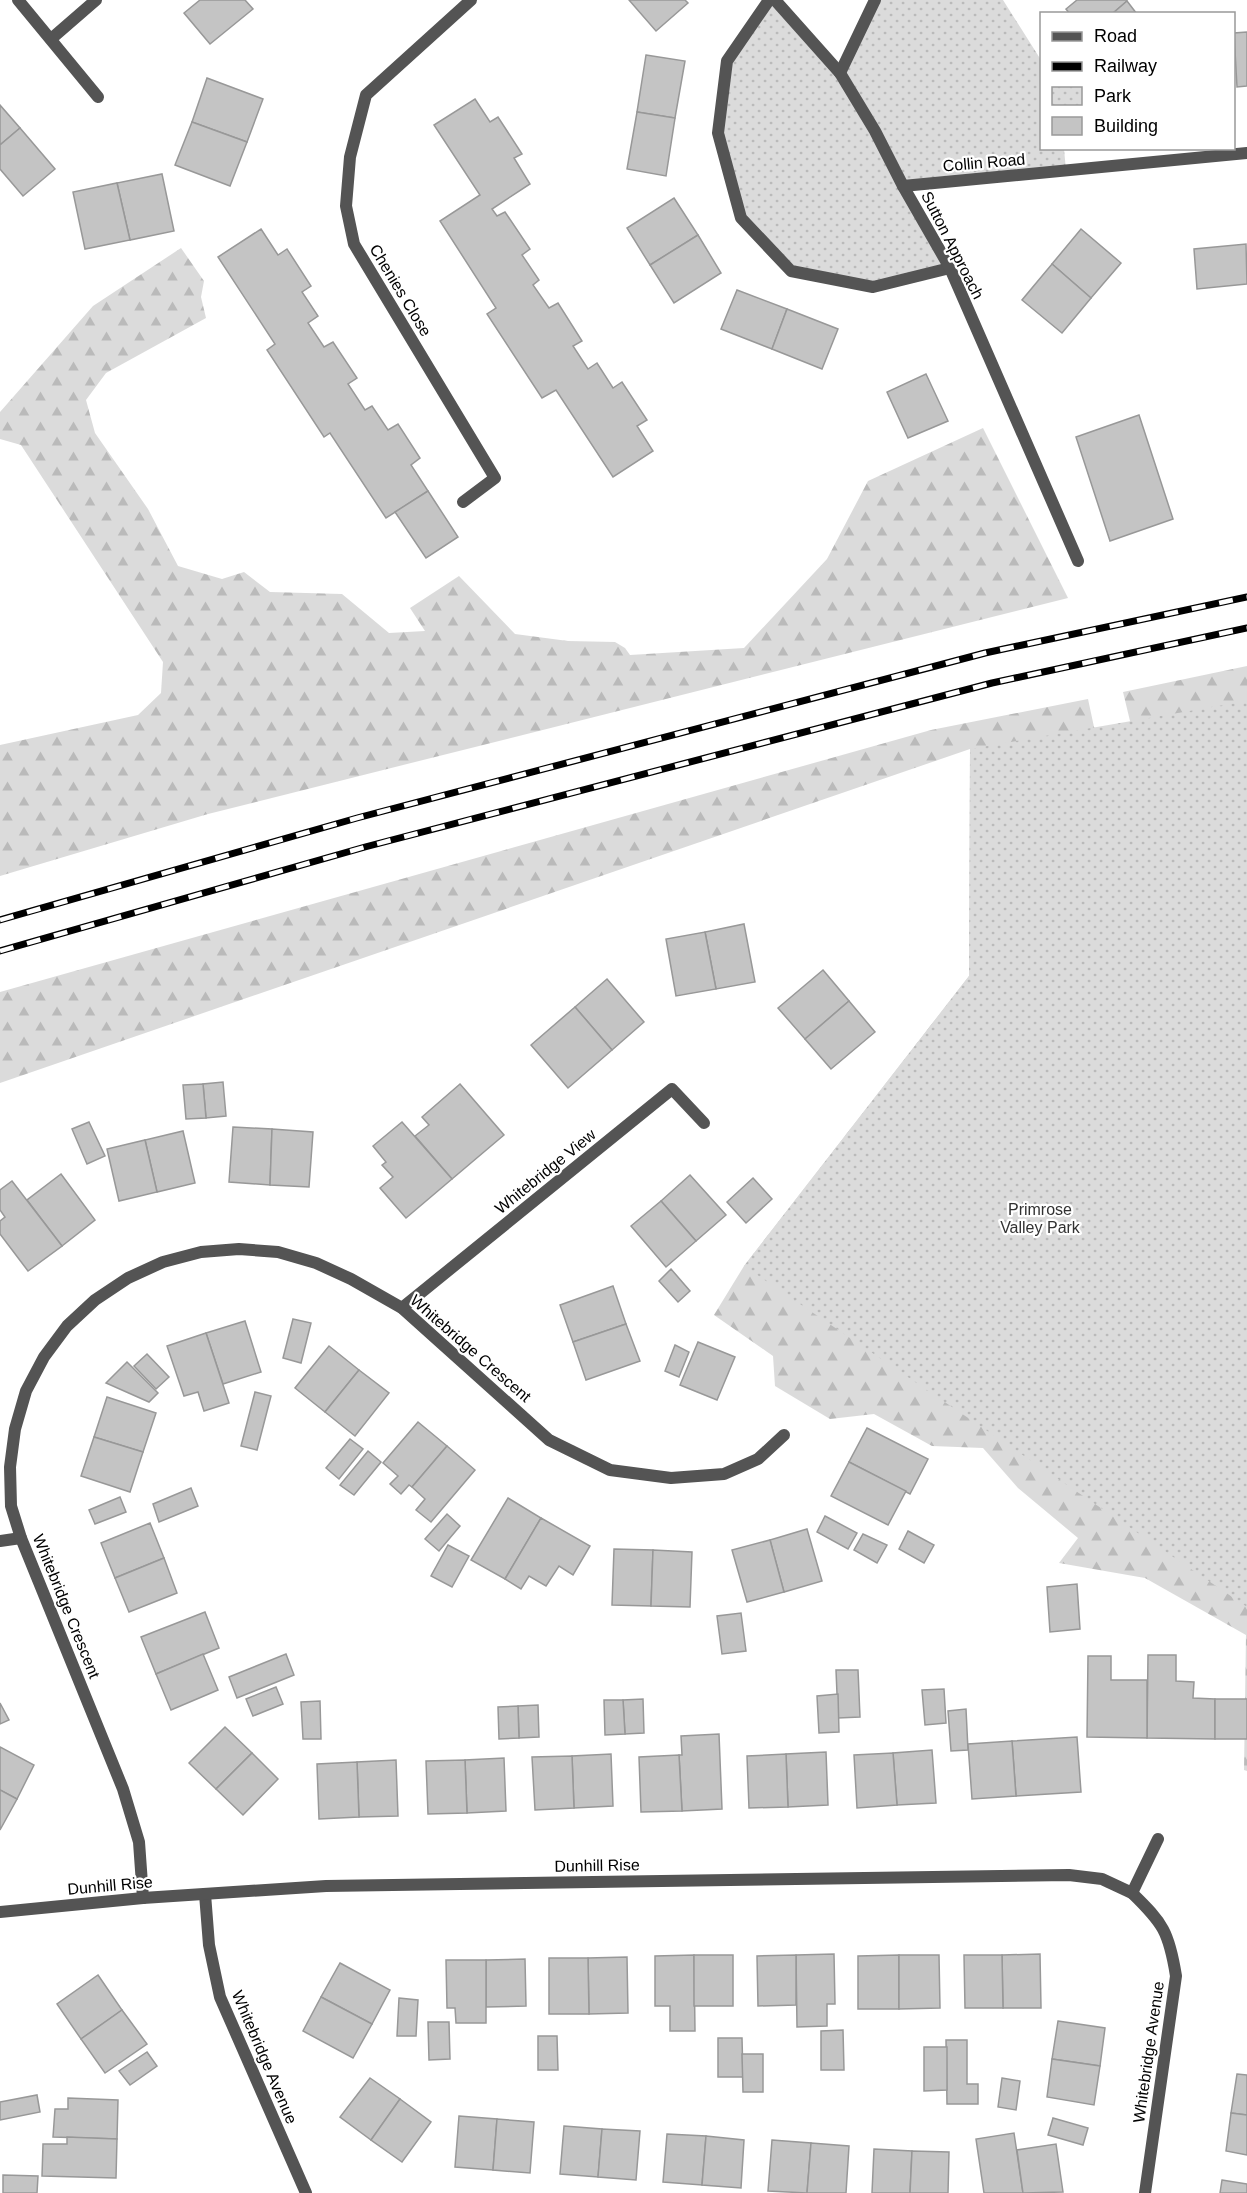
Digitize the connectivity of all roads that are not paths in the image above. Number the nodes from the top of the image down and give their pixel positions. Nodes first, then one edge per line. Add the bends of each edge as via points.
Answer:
1 (18, 0) edge
2 (96, 0) edge
3 (471, 0) edge
4 (769, 0) edge
5 (775, 0) edge
6 (875, 0) edge
7 (51, 39) junction
8 (840, 74) junction
9 (98, 97) dead end
10 (1247, 153) edge
11 (903, 186) junction
12 (950, 268) junction
13 (463, 502) dead end
14 (1078, 561) dead end
15 (704, 1123) dead end
16 (402, 1308) junction
17 (784, 1435) dead end
18 (21, 1538) junction
19 (0, 1541) edge
20 (1158, 1839) dead end
21 (1132, 1893) junction
22 (205, 1894) junction
23 (143, 1898) junction
24 (0, 1912) edge
25 (306, 2193) edge
26 (1145, 2193) edge

1 - 7 street
2 - 7 street
3 - 13 street, Chenies Close via 366,95 350,157 346,206 354,244 495,478
4 - 12 street via 727,61 718,133 741,218 791,271 873,287
5 - 8 street, Sutton Approach
6 - 8 street
7 - 9 street
8 - 11 street, Sutton Approach
10 - 11 street, Collin Road
11 - 12 street, Sutton Approach
12 - 14 street, Sutton Approach
15 - 16 street, Whitebridge View via 672,1089
16 - 17 street, Whitebridge Crescent via 549,1440 609,1470 671,1478 724,1474 758,1459
16 - 18 street, Whitebridge Crescent via 316,1263 278,1252 201,1252 163,1262 128,1278 95,1300 67,1326 26,1391 10,1467 11,1506
18 - 19 street
18 - 23 street, Whitebridge Crescent via 123,1789 138,1842
20 - 21 street
21 - 22 street, Dunhill Rise via 1102,1878 1069,1875 326,1886
21 - 26 street, Whitebridge Avenue via 1157,1917 1171,1944 1176,1976
22 - 23 street, Dunhill Rise
22 - 25 street, Whitebridge Avenue via 209,1945 220,1997
23 - 24 street, Dunhill Rise

